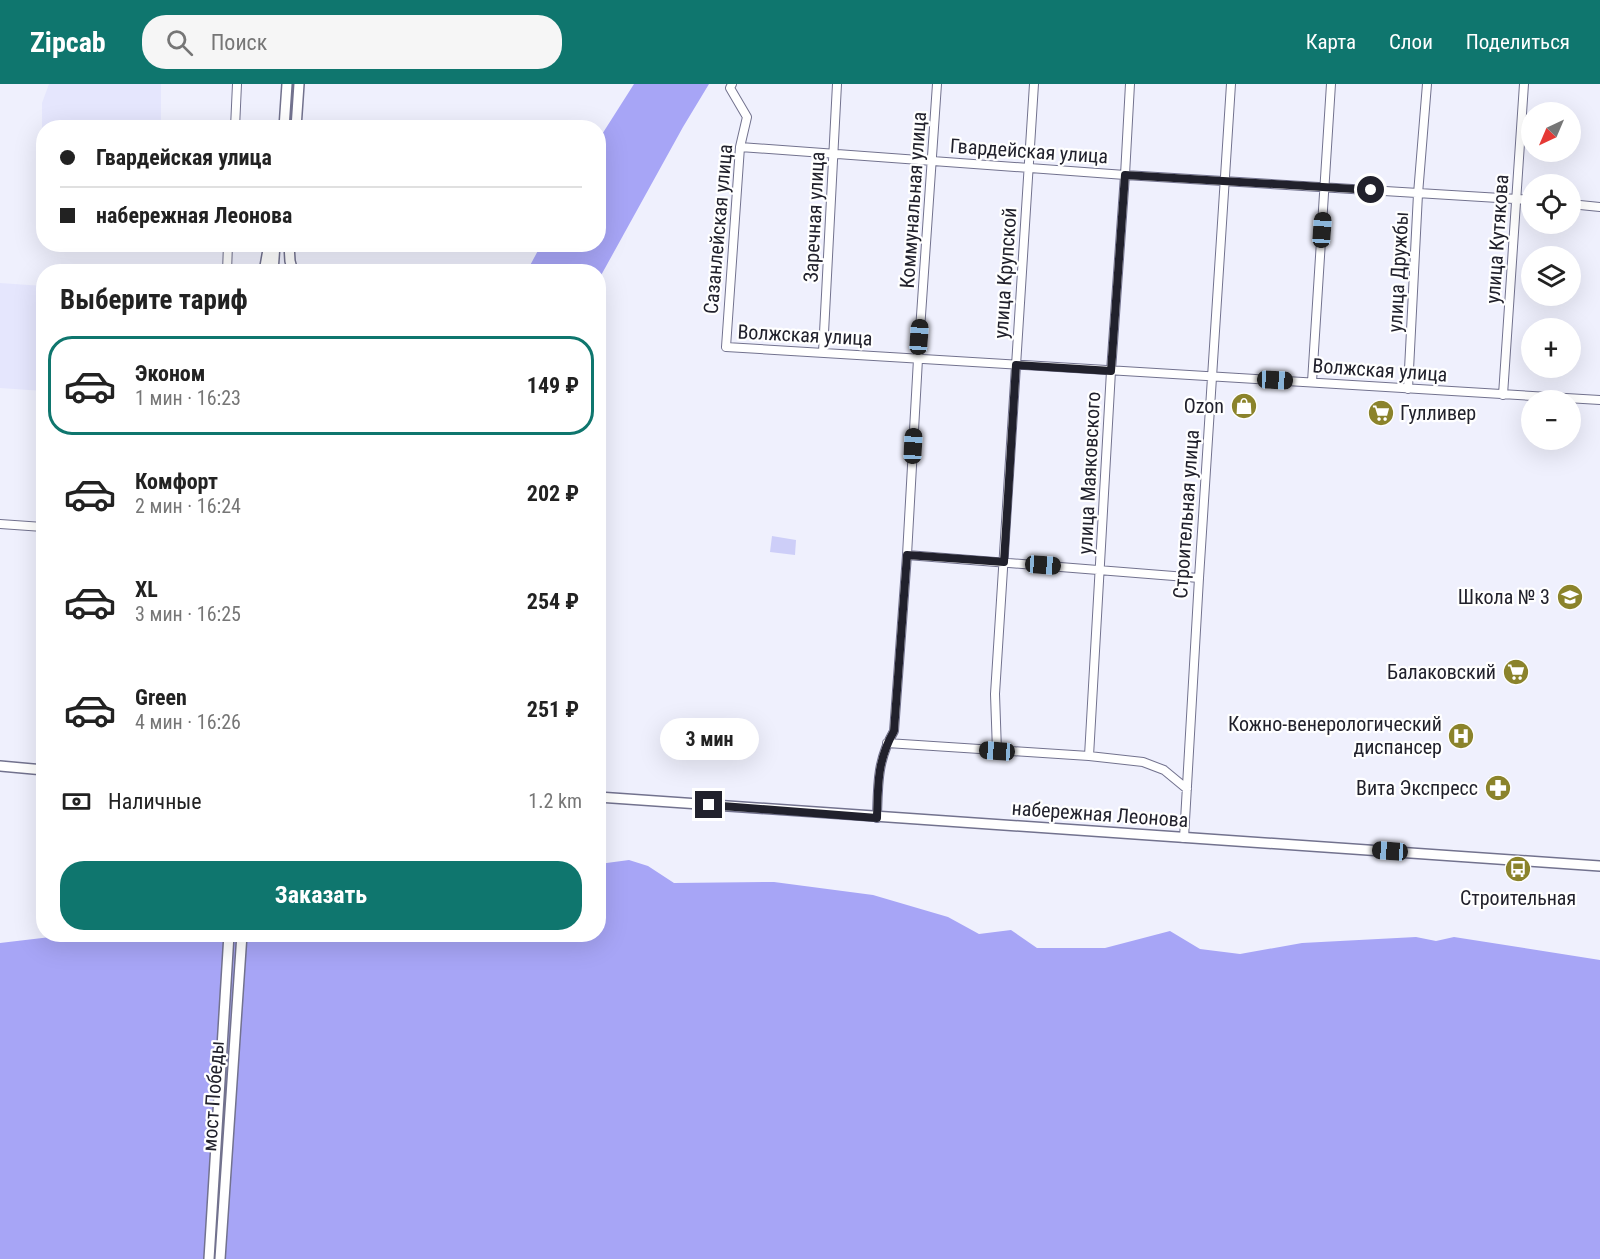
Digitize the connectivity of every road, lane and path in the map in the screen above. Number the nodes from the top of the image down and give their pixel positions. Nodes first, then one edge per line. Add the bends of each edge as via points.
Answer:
1 (237, 84) edge
2 (287, 84) edge
3 (299, 84) edge
4 (732, 84) edge
5 (837, 84) edge
6 (937, 84) edge
7 (1034, 84) edge
8 (1130, 84) edge
9 (1231, 84) edge
10 (1331, 84) edge
11 (1427, 84) edge
12 (1524, 84) edge
13 (235, 120) edge
14 (285, 120) edge
15 (297, 120) edge
16 (740, 147) junction
17 (834, 154) junction
18 (932, 161) junction
19 (1029, 168) junction
20 (1125, 175) junction
21 (1224, 180) junction
22 (1325, 186) junction
23 (1418, 194) junction
24 (1516, 199) junction
25 (1521, 199) edge
26 (1581, 205) edge
27 (1600, 207) edge
28 (726, 347) joint
29 (823, 352) junction
30 (918, 358) junction
31 (1016, 365) junction
32 (1111, 371) junction
33 (1212, 377) junction
34 (1312, 382) junction
35 (1408, 389) junction
36 (1503, 395) junction
37 (1600, 400) edge
38 (0, 524) edge
39 (36, 527) edge
40 (907, 555) junction
41 (1004, 562) junction
42 (1101, 570) junction
43 (1198, 578) junction
44 (887, 743) junction
45 (997, 751) junction
46 (1089, 756) junction
47 (0, 766) edge
48 (36, 769) edge
49 (1187, 789) junction
50 (606, 798) edge
51 (877, 818) junction
52 (1184, 838) junction
53 (1600, 866) edge
54 (229, 942) edge
55 (241, 942) edge
56 (209, 1259) edge
57 (220, 1259) edge

1 - 13 street
2 - 14 main road
3 - 15 main road
4 - 16 street, Сазанлейская улица via 730,88 747,117
5 - 17 street, Заречная улица
6 - 18 street, Коммунальная улица
7 - 19 street, улица Крупской
8 - 20 street, улица Маяковского
9 - 21 street, Строительная улица
10 - 22 street
11 - 23 street, улица Дружбы
12 - 24 street, улица Кутякова
16 - 17 street, Гвардейская улица
16 - 28 street, Сазанлейская улица
17 - 18 street, Гвардейская улица
17 - 29 street, Заречная улица
18 - 19 street, Гвардейская улица
18 - 30 street, Коммунальная улица
19 - 20 street, Гвардейская улица
19 - 31 street, улица Крупской
20 - 21 street, Гвардейская улица
20 - 32 street, улица Маяковского
21 - 22 street, Гвардейская улица
21 - 33 street, Строительная улица
22 - 23 street, Гвардейская улица
22 - 34 street
23 - 24 street, Гвардейская улица
23 - 35 street, улица Дружбы
24 - 25 street, Гвардейская улица
24 - 36 street, улица Кутякова
26 - 27 street
28 - 29 street, Волжская улица
29 - 30 street, Волжская улица
30 - 31 street, Волжская улица
30 - 40 street, Коммунальная улица
31 - 32 street, Волжская улица
31 - 41 street, улица Крупской
32 - 33 street, Волжская улица
32 - 42 street, улица Маяковского
33 - 34 street, Волжская улица
33 - 43 street, Строительная улица
34 - 35 street, Волжская улица
35 - 36 street, Волжская улица
36 - 37 street, Волжская улица
38 - 39 street
40 - 41 street
40 - 44 street, Коммунальная улица via 894,731
41 - 42 street
41 - 45 street, улица Крупской via 995,694
42 - 43 street
42 - 46 street, улица Маяковского
43 - 49 street, Строительная улица
44 - 45 street
44 - 51 street, Коммунальная улица via 879,768
45 - 46 street
46 - 49 street via 1143,762 1164,770
47 - 48 main road
49 - 52 street, Строительная улица
50 - 51 main road, набережная Леонова
51 - 52 main road, набережная Леонова
52 - 53 main road, набережная Леонова
54 - 56 main road
55 - 57 main road, мост Победы

